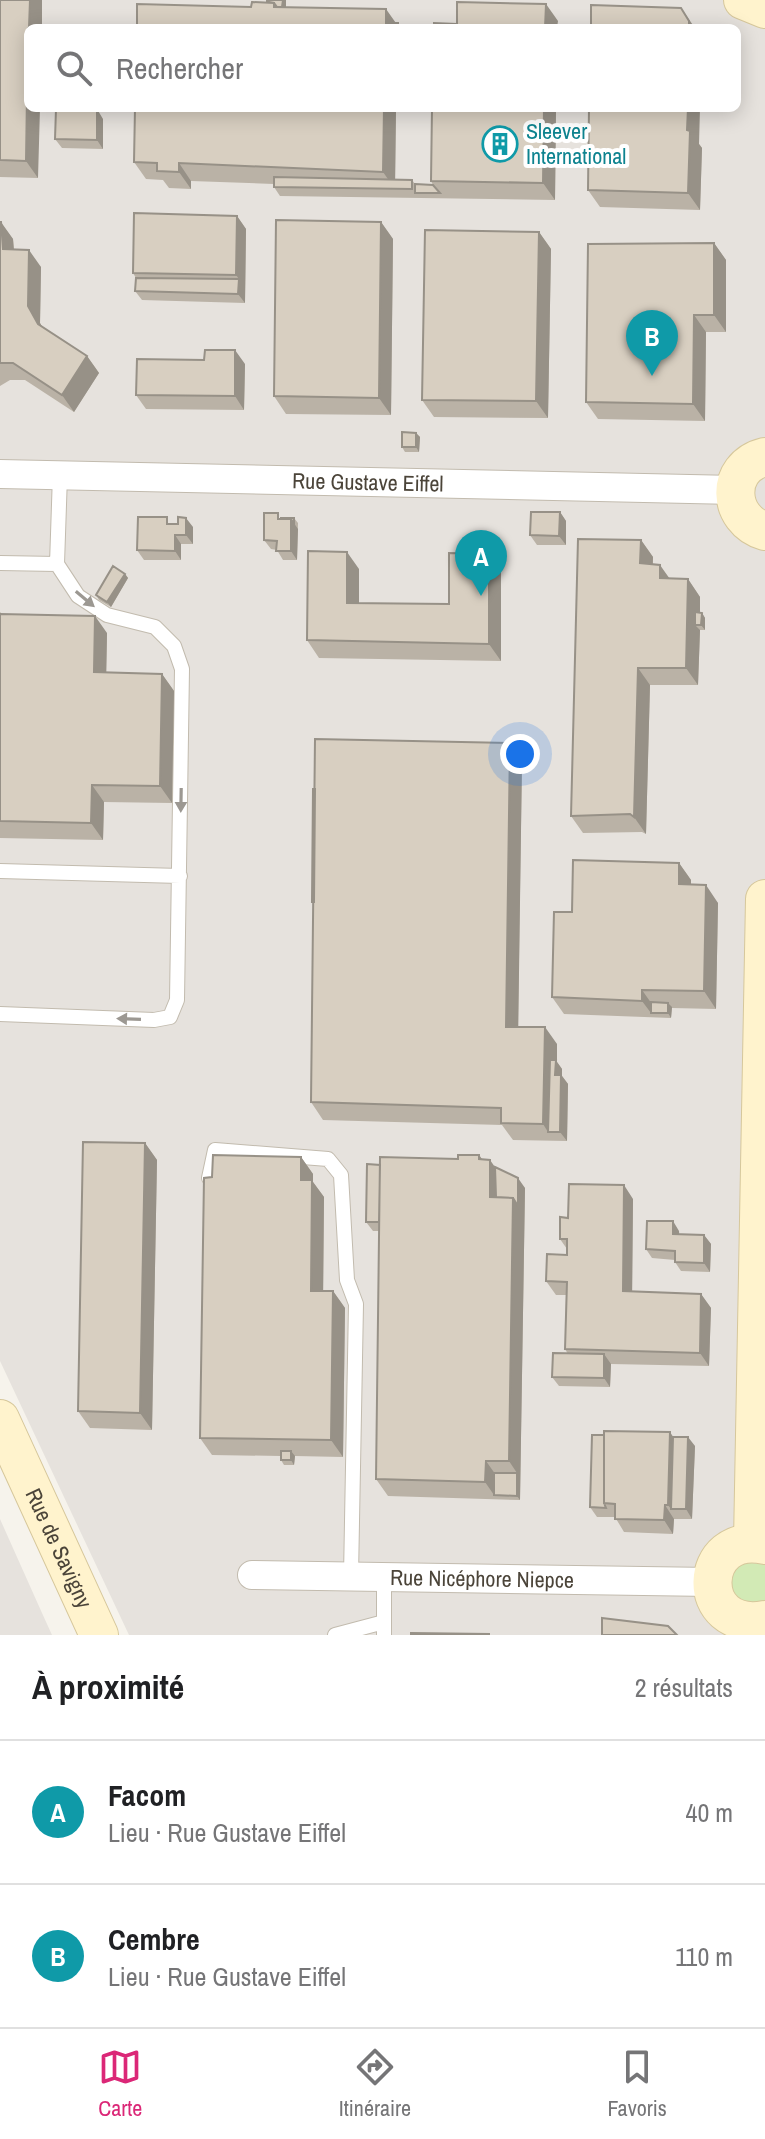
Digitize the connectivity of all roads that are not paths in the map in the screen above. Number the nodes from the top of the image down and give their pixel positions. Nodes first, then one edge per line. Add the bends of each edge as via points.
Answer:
1 (743, 0) edge
2 (765, 9) edge
3 (765, 457) edge
4 (0, 474) edge
5 (60, 475) junction
6 (735, 490) junction
7 (765, 531) edge
8 (0, 563) edge
9 (57, 564) junction
10 (0, 871) edge
11 (180, 876) junction
12 (765, 899) edge
13 (0, 1014) edge
14 (209, 1178) edge
15 (0, 1419) edge
16 (759, 1544) edge
17 (252, 1575) dead end
18 (351, 1576) junction
19 (384, 1577) junction
20 (711, 1582) junction
21 (756, 1626) edge
22 (384, 1629) edge
23 (99, 1635) edge
24 (335, 1635) edge

1 - 2 main road
3 - 6 main road via 742,471
4 - 5 street, Rue Gustave Eiffel
5 - 6 street, Rue Gustave Eiffel
5 - 9 lane
6 - 7 main road via 744,520
8 - 9 lane
9 -> 11 lane via 78,596 107,615 155,627 174,646 182,669
10 - 11 lane
11 -> 13 lane via 177,1000 170,1017
12 - 16 main road
14 - 18 lane via 215,1150 328,1159 341,1175 347,1280 356,1304
15 - 23 main road, Rue de Savigny
16 - 20 main road via 740,1544 719,1558
17 - 18 street, Rue Nicéphore Niepce
18 - 19 street, Rue Nicéphore Niepce
19 - 20 street, Rue Nicéphore Niepce
19 - 22 lane
20 - 21 main road via 719,1606
22 - 24 lane

